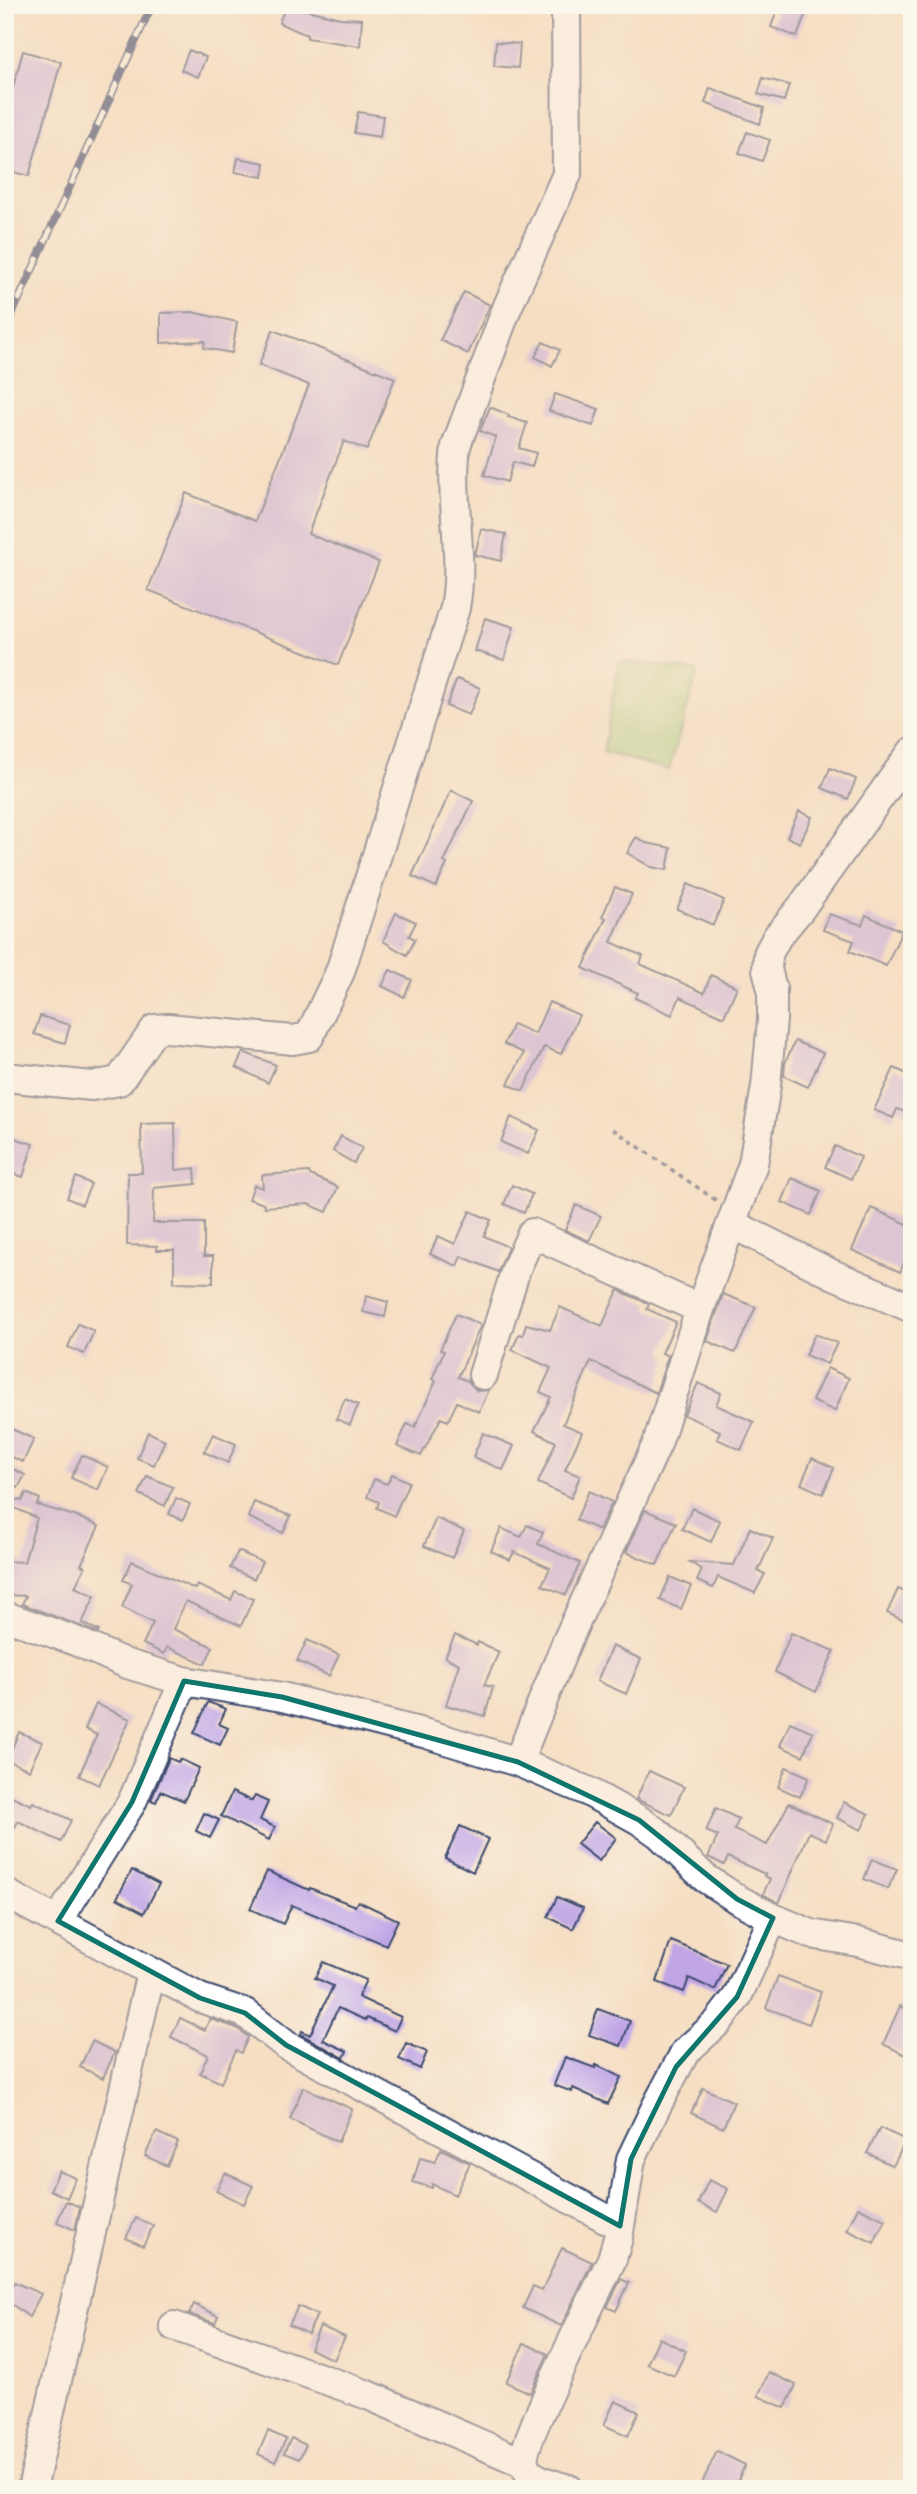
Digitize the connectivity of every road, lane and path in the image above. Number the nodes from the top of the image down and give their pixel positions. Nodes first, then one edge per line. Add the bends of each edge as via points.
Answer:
1 (566, 5) edge
2 (912, 752) edge
3 (5, 1076) edge
4 (613, 1129) dead end
5 (734, 1219) junction
6 (912, 1308) edge
7 (700, 1309) junction
8 (483, 1375) dead end
9 (5, 1616) edge
10 (184, 1681) junction
11 (518, 1762) junction
12 (5, 1893) edge
13 (773, 1918) junction
14 (58, 1921) junction
15 (912, 1956) edge
16 (151, 1972) junction
17 (620, 2226) junction
18 (174, 2326) dead end
19 (524, 2463) junction
20 (32, 2489) edge
21 (569, 2489) edge

1 - 3 street via 567,174 507,308 456,446 453,470 460,572 455,608 340,972 309,1037 293,1040 155,1029 118,1081 92,1086
2 - 5 street via 768,954 772,1020 766,1086 753,1164
4 - 5 path
5 - 6 street via 832,1274
5 - 7 street
7 - 8 street via 532,1233
7 - 11 street via 657,1444
9 - 10 street
10 - 11 street via 282,1697
10 - 14 street via 132,1802
11 - 13 street via 587,1791 639,1820 705,1878
12 - 14 street
13 - 15 street via 811,1934
13 - 17 street via 737,1997 685,2052 671,2077 631,2159
14 - 16 street
16 - 17 street via 200,1998 245,2013 286,2045
16 - 20 street
17 - 19 street via 612,2259 557,2376
18 - 19 street via 368,2395
19 - 21 street via 530,2474

